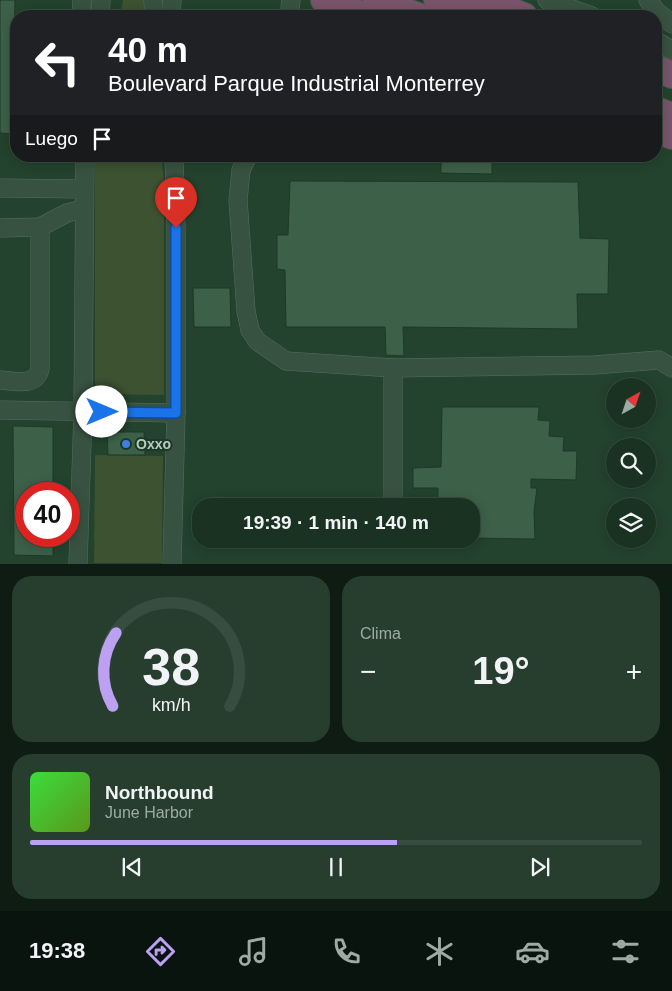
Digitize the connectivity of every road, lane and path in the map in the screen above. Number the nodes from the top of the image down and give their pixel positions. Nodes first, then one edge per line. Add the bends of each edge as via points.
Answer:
1 (324, 0) edge
2 (376, 0) edge
3 (437, 0) edge
4 (482, 0) edge
5 (547, 0) edge
6 (564, 0) edge
7 (350, 10) edge
8 (402, 10) edge
9 (463, 10) edge
10 (508, 10) edge
11 (575, 10) edge
12 (581, 10) edge
13 (662, 16) edge
14 (672, 24) edge
15 (83, 162) edge
16 (174, 162) edge
17 (245, 162) edge
18 (0, 188) edge
19 (83, 189) junction
20 (84, 209) junction
21 (40, 227) junction
22 (0, 228) edge
23 (393, 368) junction
24 (672, 368) edge
25 (0, 380) edge
26 (0, 410) edge
27 (83, 412) junction
28 (176, 413) junction
29 (393, 498) edge
30 (78, 564) edge
31 (172, 564) edge

1 - 7 highway
2 - 8 highway
3 - 9 highway
4 - 10 highway
5 - 11 street
6 - 12 street
13 - 14 street
15 - 19 street
16 - 28 street
17 - 23 street via 238,200 246,311 250,330 257,341 286,361
18 - 19 street
19 - 20 street
20 - 21 street via 67,213
20 - 27 street
21 - 22 street
21 - 25 street via 39,376 31,381
23 - 24 street via 585,365 659,360
23 - 29 street
26 - 27 street
27 - 28 street
27 - 30 street
28 - 31 street

